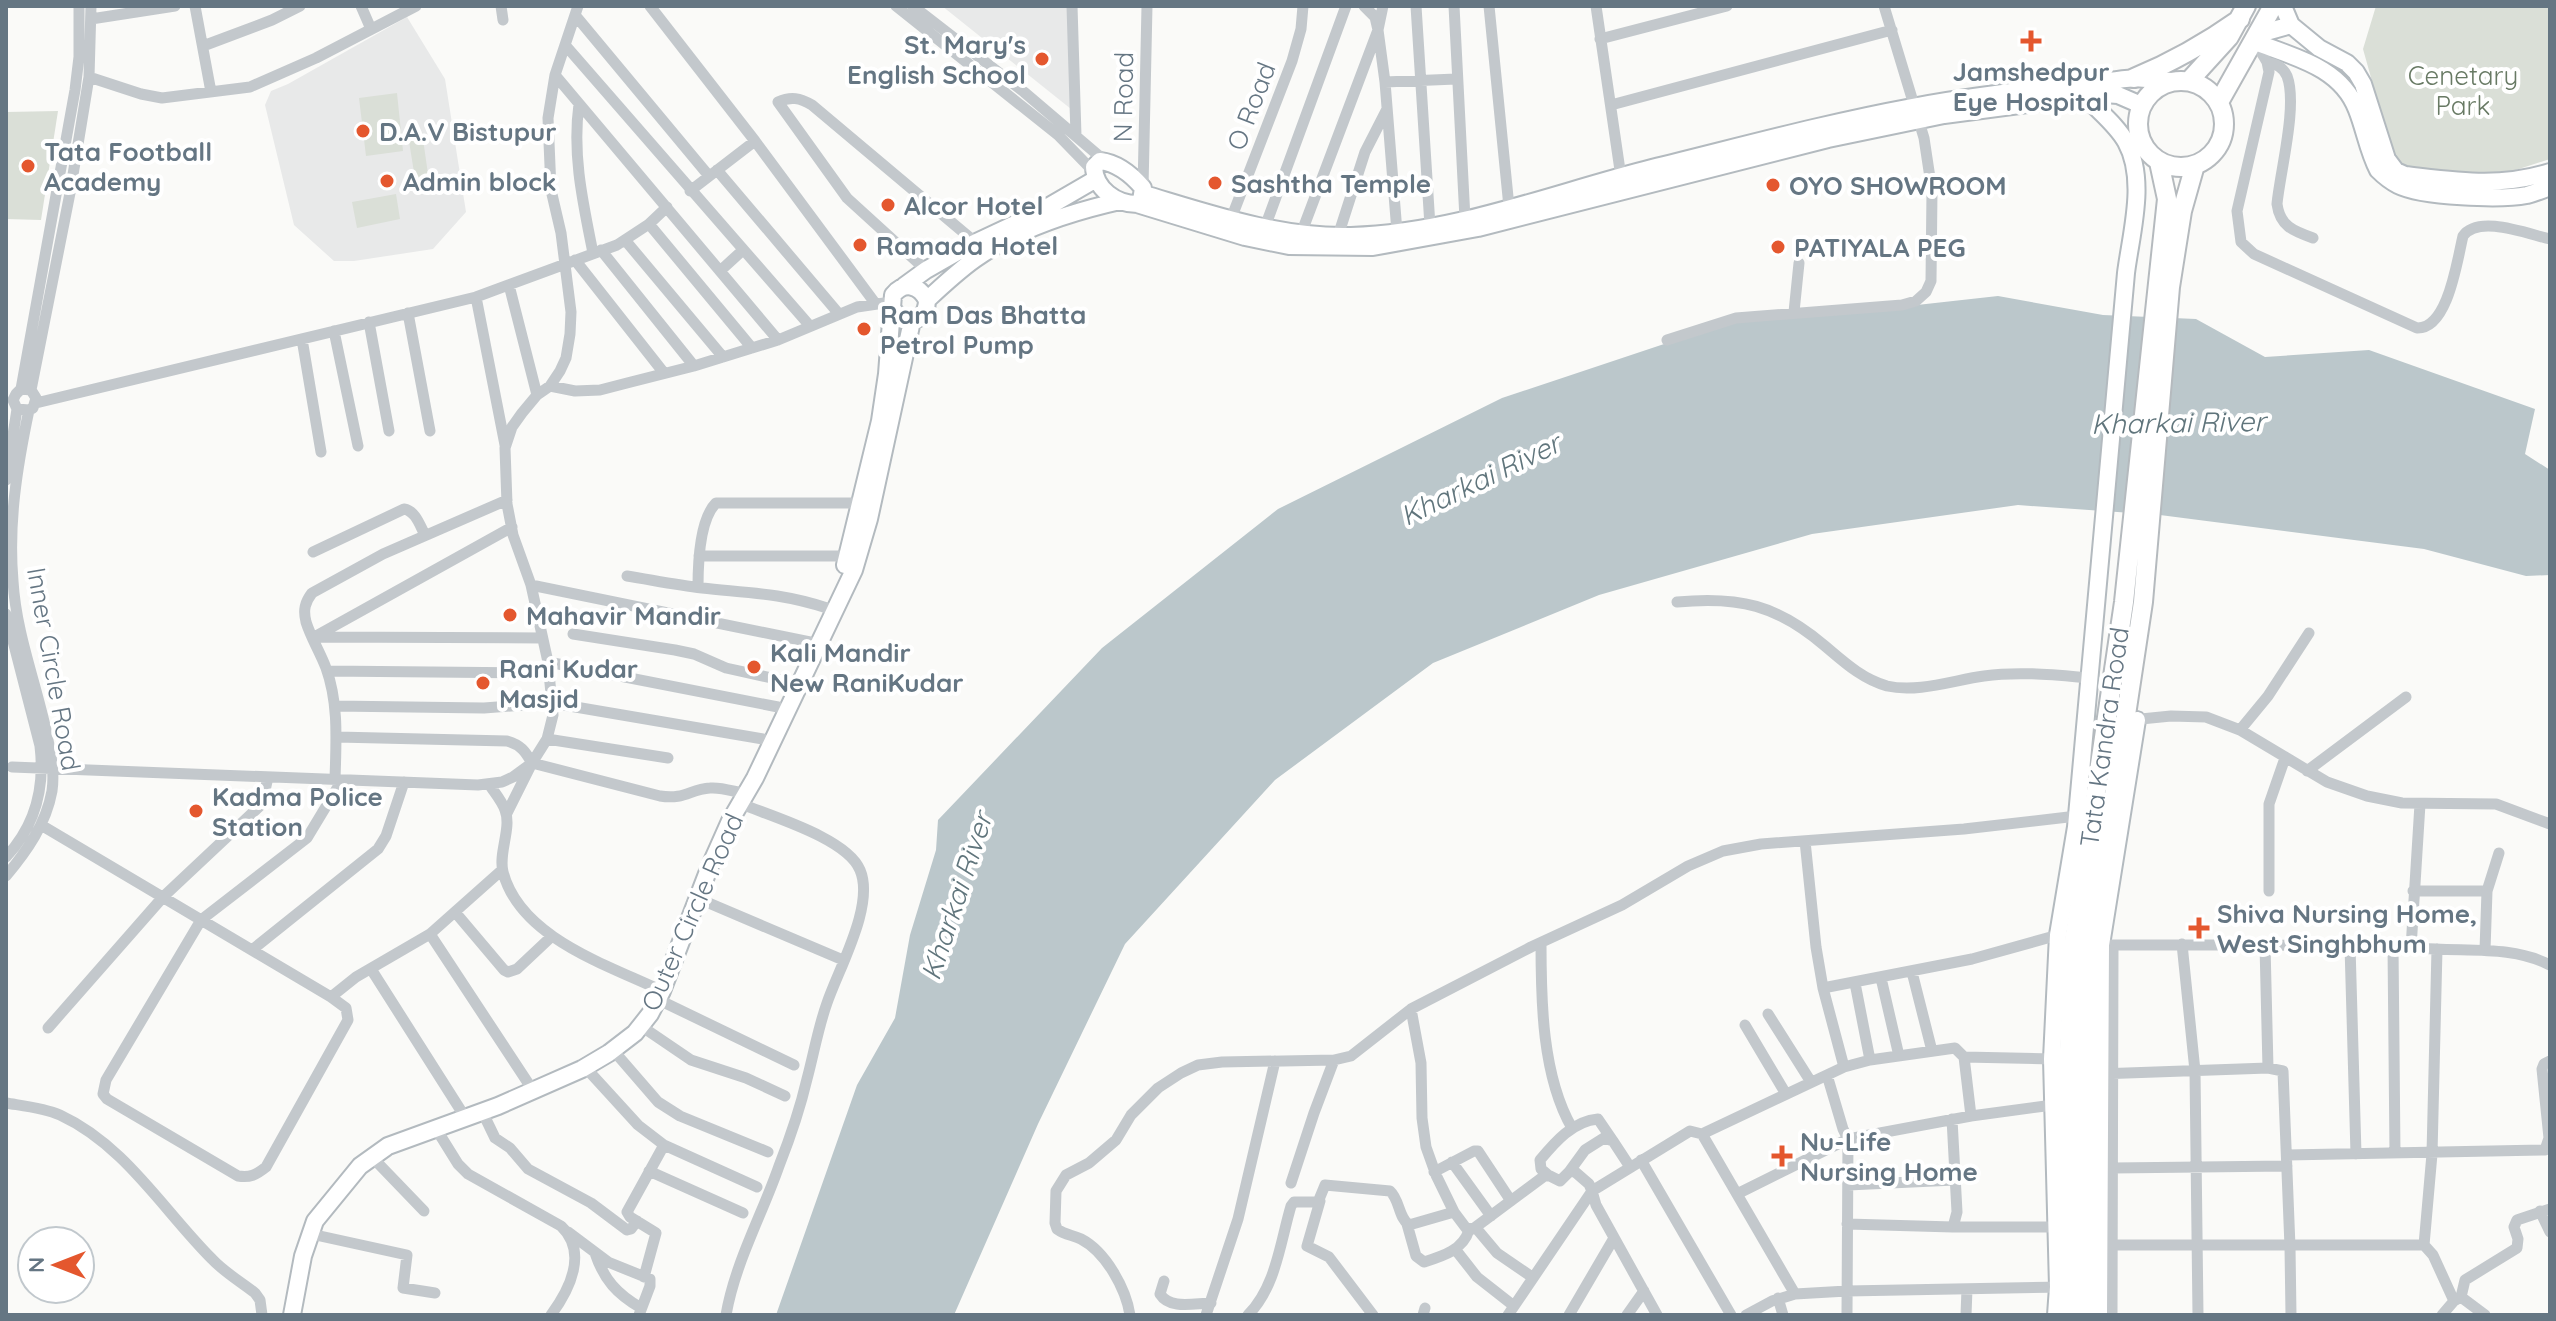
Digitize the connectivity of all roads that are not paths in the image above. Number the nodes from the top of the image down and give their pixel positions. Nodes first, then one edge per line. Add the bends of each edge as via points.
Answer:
1 (79, 6) edge
2 (91, 6) edge
3 (175, 6) edge
4 (195, 6) edge
5 (300, 6) edge
6 (361, 6) edge
7 (416, 6) edge
8 (501, 6) edge
9 (650, 6) edge
10 (896, 6) edge
11 (913, 6) edge
12 (1072, 6) edge
13 (1147, 6) edge
14 (1303, 6) edge
15 (1346, 6) edge
16 (1364, 6) edge
17 (1383, 6) edge
18 (1416, 6) edge
19 (1454, 6) edge
20 (1489, 6) edge
21 (1596, 6) edge
22 (1727, 6) edge
23 (1884, 6) edge
24 (2273, 6) edge
25 (2283, 6) edge
26 (577, 10) edge
27 (2241, 17) edge
28 (91, 19) junction
29 (503, 20) dead end
30 (2291, 25) junction
31 (371, 29) junction
32 (1378, 30) junction
33 (1892, 30) junction
34 (2257, 38) junction
35 (1600, 39) junction
36 (203, 46) junction
37 (566, 46) junction
38 (2267, 62) junction
39 (2334, 66) junction
40 (555, 75) junction
41 (89, 77) junction
42 (2134, 78) junction
43 (1456, 79) junction
44 (1421, 80) junction
45 (2180, 81) junction
46 (1385, 82) junction
47 (211, 92) junction
48 (2084, 95) junction
49 (2219, 102) junction
50 (579, 104) junction
51 (1611, 105) junction
52 (2141, 105) junction
53 (1387, 109) junction
54 (1916, 113) junction
55 (1076, 136) junction
56 (755, 141) junction
57 (2159, 162) junction
58 (2195, 165) junction
59 (1098, 171) junction
60 (2550, 172) edge
61 (713, 173) junction
62 (1622, 184) junction
63 (2550, 187) edge
64 (690, 191) junction
65 (1136, 197) junction
66 (667, 207) junction
67 (1509, 207) junction
68 (1231, 219) junction
69 (1465, 219) junction
70 (649, 224) junction
71 (1430, 226) junction
72 (1265, 227) junction
73 (1397, 232) junction
74 (1301, 234) junction
75 (1338, 236) junction
76 (2313, 238) dead end
77 (2550, 239) edge
78 (625, 240) junction
79 (975, 242) junction
80 (743, 250) junction
81 (597, 251) junction
82 (569, 262) junction
83 (1799, 263) dead end
84 (926, 270) junction
85 (720, 271) junction
86 (2164, 284) junction
87 (509, 285) junction
88 (904, 286) junction
89 (476, 297) junction
90 (927, 300) junction
91 (886, 305) junction
92 (1794, 312) junction
93 (408, 313) junction
94 (839, 314) junction
95 (912, 321) junction
96 (369, 322) junction
97 (810, 326) junction
98 (334, 331) junction
99 (302, 339) junction
100 (778, 340) junction
101 (1667, 340) dead end
102 (752, 348) junction
103 (723, 357) junction
104 (694, 366) junction
105 (664, 373) junction
106 (550, 386) junction
107 (26, 390) junction
108 (537, 395) junction
109 (27, 407) junction
110 (389, 431) dead end
111 (430, 431) dead end
112 (358, 446) dead end
113 (505, 448) junction
114 (321, 452) dead end
115 (6, 480) edge
116 (507, 500) junction
117 (861, 503) junction
118 (512, 527) junction
119 (425, 535) junction
120 (313, 552) dead end
121 (699, 556) junction
122 (849, 556) junction
123 (627, 576) dead end
124 (531, 585) junction
125 (698, 587) junction
126 (1677, 602) dead end
127 (6, 614) edge
128 (828, 615) junction
129 (2309, 633) dead end
130 (573, 634) dead end
131 (313, 637) junction
132 (542, 638) junction
133 (810, 642) junction
134 (548, 668) junction
135 (327, 671) junction
136 (2089, 678) junction
137 (790, 682) junction
138 (2406, 697) dead end
139 (552, 703) junction
140 (335, 706) junction
141 (778, 707) junction
142 (2123, 721) junction
143 (2240, 730) junction
144 (337, 737) junction
145 (547, 739) junction
146 (763, 739) junction
147 (668, 758) dead end
148 (2285, 758) junction
149 (532, 763) junction
150 (12, 767) dead end
151 (48, 769) junction
152 (2307, 771) junction
153 (268, 777) junction
154 (339, 780) junction
155 (404, 782) junction
156 (489, 784) junction
157 (741, 798) junction
158 (2420, 804) junction
159 (507, 813) junction
160 (2077, 816) junction
161 (2550, 824) edge
162 (41, 825) junction
163 (1805, 841) junction
164 (2499, 853) dead end
165 (6, 857) edge
166 (502, 870) junction
167 (6, 876) edge
168 (2269, 891) dead end
169 (2413, 891) junction
170 (2487, 891) junction
171 (163, 897) junction
172 (697, 898) junction
173 (455, 912) junction
174 (201, 920) junction
175 (430, 934) junction
176 (2058, 935) junction
177 (551, 937) junction
178 (1541, 943) junction
179 (2182, 944) junction
180 (2107, 945) junction
181 (2265, 945) junction
182 (2350, 946) junction
183 (2393, 946) junction
184 (2411, 948) junction
185 (2437, 949) junction
186 (252, 950) junction
187 (2485, 950) junction
188 (843, 960) junction
189 (2550, 965) edge
190 (371, 969) junction
191 (1912, 972) junction
192 (1881, 978) junction
193 (1855, 983) junction
194 (1823, 988) junction
195 (660, 996) junction
196 (331, 997) junction
197 (1411, 1009) junction
198 (1768, 1014) dead end
199 (1745, 1025) dead end
200 (641, 1026) junction
201 (48, 1028) dead end
202 (613, 1050) junction
203 (1932, 1051) junction
204 (1899, 1056) junction
205 (1964, 1057) junction
206 (2052, 1059) junction
207 (1334, 1060) junction
208 (1870, 1060) junction
209 (1275, 1061) junction
210 (2550, 1061) edge
211 (794, 1065) dead end
212 (585, 1067) junction
213 (1844, 1067) junction
214 (2268, 1068) junction
215 (2195, 1071) junction
216 (2106, 1074) junction
217 (1827, 1075) junction
218 (1811, 1082) junction
219 (534, 1092) junction
220 (1786, 1094) junction
221 (785, 1096) dead end
222 (6, 1103) edge
223 (2053, 1105) junction
224 (482, 1111) junction
225 (1971, 1116) junction
226 (465, 1117) junction
227 (1952, 1119) junction
228 (435, 1127) junction
229 (1572, 1128) junction
230 (1702, 1134) junction
231 (1848, 1139) junction
232 (1613, 1141) junction
233 (664, 1145) junction
234 (768, 1152) dead end
235 (2395, 1153) junction
236 (2356, 1154) junction
237 (2432, 1154) junction
238 (372, 1157) junction
239 (1641, 1160) junction
240 (2287, 1160) junction
241 (1452, 1162) junction
242 (2196, 1165) junction
243 (1630, 1167) junction
244 (2113, 1168) junction
245 (649, 1171) junction
246 (1434, 1172) junction
247 (1569, 1172) junction
248 (1548, 1175) junction
249 (1955, 1180) junction
250 (1291, 1183) dead end
251 (1848, 1185) junction
252 (757, 1187) dead end
253 (1592, 1191) junction
254 (1737, 1194) junction
255 (1320, 1201) junction
256 (1511, 1201) junction
257 (2545, 1210) edge
258 (424, 1211) dead end
259 (1454, 1212) junction
260 (743, 1213) dead end
261 (1491, 1216) junction
262 (637, 1221) junction
263 (1407, 1224) junction
264 (1847, 1224) junction
265 (1953, 1227) junction
266 (2057, 1227) junction
267 (1473, 1229) junction
268 (568, 1232) junction
269 (2550, 1232) edge
270 (311, 1234) junction
271 (1614, 1238) junction
272 (2424, 1245) junction
273 (2106, 1246) junction
274 (2197, 1246) junction
275 (2290, 1247) junction
276 (1455, 1249) junction
277 (595, 1253) junction
278 (644, 1277) junction
279 (1532, 1277) junction
280 (1164, 1281) dead end
281 (2065, 1287) junction
282 (1967, 1289) junction
283 (1644, 1291) junction
284 (1847, 1291) junction
285 (435, 1293) dead end
286 (1795, 1294) junction
287 (1778, 1298) junction
288 (2458, 1299) junction
289 (1211, 1303) junction
290 (1511, 1310) edge
291 (640, 1312) edge
292 (262, 1315) edge
293 (292, 1315) edge
294 (551, 1315) edge
295 (726, 1315) edge
296 (1130, 1315) edge
297 (1206, 1315) edge
298 (1248, 1315) edge
299 (1373, 1315) edge
300 (1569, 1315) edge
301 (1627, 1315) edge
302 (1657, 1315) edge
303 (1731, 1315) edge
304 (1746, 1315) edge
305 (1783, 1315) edge
306 (1847, 1315) edge
307 (1966, 1315) edge
308 (2056, 1315) edge
309 (2071, 1315) edge
310 (2087, 1315) edge
311 (2099, 1315) edge
312 (2112, 1315) edge
313 (2198, 1315) edge
314 (2291, 1315) edge
315 (2442, 1315) edge
316 (2485, 1315) edge

1 - 107 street via 75,90
2 - 28 street
3 - 28 street
4 - 36 street
5 - 36 street
6 - 31 street
7 - 31 street
8 - 29 street
9 - 56 street
10 - 59 street
11 - 55 street
12 - 55 street
13 - 65 street, N Road
14 - 68 street, O Road via 1292,61
15 - 72 street
16 - 32 street
17 - 32 street
18 - 44 street
19 - 43 street
20 - 67 street
21 - 35 street
22 - 35 street
23 - 33 street
24 - 34 main road
25 - 30 main road
26 - 37 street
26 - 61 street
27 - 34 main road
27 - 42 main road via 2196,50
27 - 45 main road via 2218,50
28 - 41 street
30 - 34 main road
30 - 39 main road
31 - 47 street via 259,85
32 - 46 street
32 - 74 street
33 - 51 street
33 - 54 street
34 - 38 street
34 - 39 main road
34 - 49 main road
35 - 51 street
36 - 47 street
37 - 40 street
37 - 64 street
38 - 76 street via 2279,65 2290,94 2278,215 2284,225
38 - 77 street via 2237,211 2241,242 2254,254 2423,328 2433,324 2445,305 2467,230 2483,225
39 - 60 main road via 2356,72 2396,171 2489,183
39 - 63 main road via 2352,97 2378,170 2399,186 2504,197
40 - 50 street
40 - 82 street via 548,155
41 - 47 street via 162,98
41 - 107 street via 70,193
42 - 45 main road
42 - 54 main road
43 - 44 street
43 - 69 street
44 - 46 street
44 - 71 street
45 - 49 main road via 2207,88
45 - 52 main road via 2159,86
46 - 53 street
48 - 52 main road via 2118,95
48 - 54 main road
48 - 136 main road via 2125,141 2135,165
49 - 58 main road via 2222,139
50 - 66 street
50 - 81 street via 578,173
51 - 62 street
52 - 57 main road via 2139,135
53 - 73 street
53 - 75 street via 1365,152
54 - 62 main road via 1855,118
54 - 92 street via 1932,191 1932,269 1926,292 1902,305
55 - 59 street
56 - 61 street
56 - 91 street
57 - 58 main road
57 - 86 main road via 2167,199
58 - 86 main road
59 - 65 main road via 1102,189
59 - 65 main road via 1126,172
59 - 79 main road via 1034,215
61 - 64 street
61 - 94 street
62 - 65 main road via 1478,228 1358,248 1289,246 1245,237
62 - 67 main road
64 - 80 street
65 - 68 main road
65 - 90 main road via 1085,210 992,249
66 - 70 street
66 - 85 street
67 - 69 main road
68 - 72 main road
69 - 71 main road
70 - 78 street
70 - 102 street
71 - 73 main road
72 - 74 main road
73 - 75 main road
74 - 75 main road
78 - 81 street
78 - 103 street
79 - 84 main road
79 - 84 street via 812,105 801,98 778,102 847,198
80 - 85 street
80 - 97 street
81 - 82 street
81 - 104 street
82 - 87 street
82 - 105 street
82 - 106 street via 570,334 566,358
83 - 92 street
84 - 88 main road
85 - 100 street
86 - 142 main road, Tata Kandra Road
87 - 89 street
87 - 108 street
88 - 90 main road via 914,286
88 - 91 main road
89 - 93 street
89 - 113 street
90 - 95 main road via 924,313
91 - 94 street
91 - 95 main road via 900,319
91 - 117 main road via 885,394
92 - 101 street via 1736,318
93 - 96 street
93 - 111 street
94 - 97 street
95 - 128 main road via 862,547 850,580
96 - 98 street
96 - 110 street
97 - 100 street
98 - 99 street
98 - 112 street
99 - 109 street
99 - 114 street
100 - 102 street
102 - 103 street
103 - 104 street
104 - 105 street
105 - 106 street via 600,390
106 - 108 street
107 - 109 street via 34,394
107 - 109 street via 13,400
108 - 113 street via 512,427
109 - 115 street
109 - 151 street, Inner Circle Road via 16,479 12,580 42,712
113 - 116 street
116 - 118 street
116 - 119 street
117 - 121 street via 716,503
117 - 122 main road
118 - 124 street
118 - 131 street
119 - 120 street via 414,514 404,509
119 - 131 street via 312,593 304,613
121 - 122 street
121 - 125 street
122 - 128 main road
123 - 125 street
124 - 132 street
124 - 133 street
125 - 128 street via 796,598
126 - 136 street via 1713,599 1773,611 1805,628 1859,674 1888,686 1987,675
127 - 151 street, Inner Circle Road
128 - 133 main road
128 - 157 main road, Outer Circle Road via 755,778
129 - 143 street
130 - 137 street via 694,654 726,668
131 - 132 street
131 - 135 street
132 - 134 street
133 - 137 main road
134 - 135 street
134 - 139 street
134 - 141 street
135 - 140 street
136 - 160 main road
137 - 141 main road
138 - 152 street
139 - 140 street via 498,708
139 - 145 street
139 - 146 street
140 - 144 street
141 - 146 main road
142 - 143 street via 2206,717
142 - 180 main road
142 - 281 main road, Tata Kandra Road via 2073,947
142 - 310 main road, Tata Kandra Road via 2087,945
143 - 148 street
144 - 149 street via 507,741 524,749
144 - 154 street
145 - 147 street
145 - 149 street
146 - 157 main road
148 - 152 street
148 - 168 street via 2269,804
149 - 156 street via 513,777
149 - 157 street via 674,798 707,788
149 - 159 street
150 - 151 street
151 - 153 street
151 - 162 street, Inner Circle Road via 52,789
151 - 165 street, Inner Circle Road via 36,809
152 - 158 street via 2367,796
153 - 154 street
153 - 171 street via 262,804
154 - 155 street
154 - 174 street via 307,838
155 - 156 street
155 - 186 street via 378,849
156 - 159 street
157 - 172 main road, Outer Circle Road
157 - 188 street via 825,839 859,867 864,898
158 - 161 street via 2496,804
158 - 169 street
159 - 166 street
160 - 163 street
160 - 176 main road
162 - 167 street, Inner Circle Road
162 - 171 street
163 - 178 street via 1723,851
163 - 194 street
164 - 170 street
166 - 173 street
166 - 177 street via 525,912
169 - 170 street
169 - 184 street
170 - 187 street
171 - 174 street
171 - 201 street
172 - 188 street
172 - 195 main road, Outer Circle Road
173 - 175 street
173 - 177 street via 508,972
174 - 186 street
174 - 196 street via 106,1080 103,1094 120,1107 238,1176 258,1174 348,1020 346,1008
175 - 190 street
175 - 219 street
176 - 191 street
176 - 206 main road
177 - 195 street
178 - 197 street
178 - 229 street via 1552,1069
179 - 180 street
179 - 181 street
179 - 215 street
180 - 216 main road
181 - 182 street
181 - 214 street
182 - 183 street
182 - 236 street
183 - 184 street
183 - 235 street
184 - 185 street
185 - 187 street
185 - 237 street
186 - 196 street
187 - 189 street
188 - 295 street via 797,1114
190 - 196 street
190 - 226 street
191 - 192 street
191 - 203 street
192 - 193 street
192 - 204 street
193 - 194 street
193 - 208 street
194 - 213 street
195 - 200 main road, Outer Circle Road
195 - 211 street
197 - 207 street via 1351,1056
197 - 246 street via 1421,1063 1426,1147
198 - 218 street
199 - 220 street
200 - 202 main road, Outer Circle Road
200 - 221 street via 691,1060
202 - 212 main road, Outer Circle Road
202 - 234 street via 658,1102
203 - 204 street
203 - 205 street via 1955,1048
204 - 208 street
205 - 206 street
205 - 225 street
206 - 223 main road
207 - 209 street
207 - 250 street
208 - 213 street
209 - 289 street via 1238,1219
209 - 296 street via 1198,1065 1181,1073 1131,1115 1116,1140 1059,1184 1057,1229 1093,1247 1121,1287
210 - 237 street via 2542,1069 2549,1138 2545,1150
212 - 219 main road, Outer Circle Road
212 - 233 street via 638,1125
213 - 217 street
214 - 215 street
214 - 240 street via 2284,1075
215 - 216 street
215 - 242 street
216 - 244 street
216 - 273 main road
217 - 218 street
217 - 231 street
218 - 220 street
219 - 224 main road, Outer Circle Road
220 - 230 street
222 - 292 street via 57,1114 104,1143 213,1260 255,1293
223 - 225 street
223 - 266 main road
224 - 226 main road, Outer Circle Road
224 - 262 street via 495,1138 533,1173 591,1203 627,1230
225 - 227 street
226 - 228 main road, Outer Circle Road
227 - 231 street
227 - 249 street
228 - 238 main road, Outer Circle Road
228 - 268 street via 468,1174
229 - 232 street via 1598,1119
229 - 248 street via 1540,1160
230 - 239 street via 1684,1133
230 - 254 street
231 - 251 street
231 - 254 street
232 - 243 street
232 - 247 street via 1604,1138 1592,1144
233 - 245 street
233 - 252 street
235 - 236 street
235 - 237 street
236 - 240 street
237 - 272 street
238 - 258 street
238 - 270 main road, Outer Circle Road via 334,1196
239 - 243 street
239 - 303 street
240 - 242 street
240 - 275 street
241 - 246 street
241 - 256 street via 1478,1151
241 - 261 street
242 - 244 street
242 - 274 street
243 - 253 street
244 - 273 street
245 - 260 street
245 - 262 street via 627,1212
246 - 259 street
247 - 248 street via 1560,1181
247 - 253 street
248 - 256 street
249 - 251 street
249 - 265 street
251 - 264 street
253 - 271 street
253 - 279 street
254 - 286 street
255 - 263 street via 1328,1184 1390,1191
255 - 298 street via 1292,1204 1269,1285
255 - 299 street via 1307,1246 1329,1257
256 - 261 street
257 - 269 street
257 - 288 street via 2517,1220 2517,1248 2465,1280
259 - 263 street
259 - 267 street
261 - 267 street
262 - 278 street via 656,1233
263 - 276 street via 1421,1261
264 - 265 street
264 - 284 street
265 - 266 street
266 - 281 main road
267 - 276 street
267 - 279 street
268 - 277 street
268 - 294 street via 575,1251 573,1273
270 - 285 street via 407,1255 403,1288
270 - 293 main road, Outer Circle Road
271 - 283 street
271 - 300 street
272 - 275 street
272 - 288 street
273 - 274 street
273 - 311 main road
273 - 312 street
274 - 275 street
274 - 313 street
275 - 314 street
276 - 290 street
277 - 278 street
277 - 291 street via 607,1281
278 - 291 street via 651,1283
279 - 290 street
280 - 289 street via 1160,1294 1168,1302
281 - 282 street
281 - 308 main road
281 - 309 main road, Tata Kandra Road
282 - 284 street
282 - 307 street
283 - 301 street
283 - 302 street
284 - 286 street
284 - 306 street
286 - 287 street
287 - 304 street
287 - 305 street
288 - 315 street
288 - 316 street
289 - 297 street

